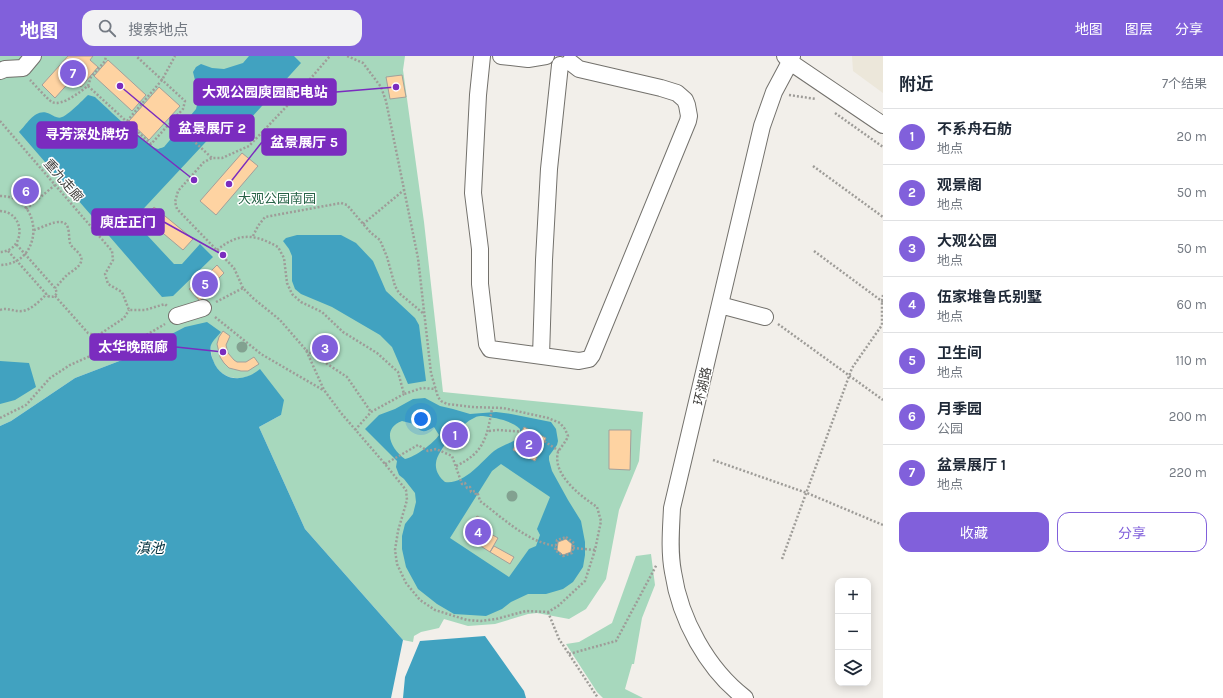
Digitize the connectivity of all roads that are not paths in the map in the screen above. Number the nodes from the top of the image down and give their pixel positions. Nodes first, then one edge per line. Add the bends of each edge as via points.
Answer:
1 (34, 56) edge
2 (482, 56) edge
3 (501, 56) edge
4 (789, 58) edge
5 (560, 59) edge
6 (0, 71) edge
7 (883, 125) edge
8 (720, 305) junction
9 (204, 308) road end
10 (177, 316) road end
11 (764, 317) road end
12 (541, 356) junction
13 (745, 698) edge

1 - 6 street via 23,68
2 - 12 street via 473,193 487,344 490,349
3 - 5 street
4 - 7 street
4 - 8 street, 环湖路 via 762,126
5 - 12 street via 548,183
5 - 12 street via 579,69 677,93 685,100 689,116 592,355 589,359 579,361
8 - 11 street
8 - 13 street, 环湖路 via 672,508 671,542 673,572 680,601 692,632 731,688
9 - 10 street

